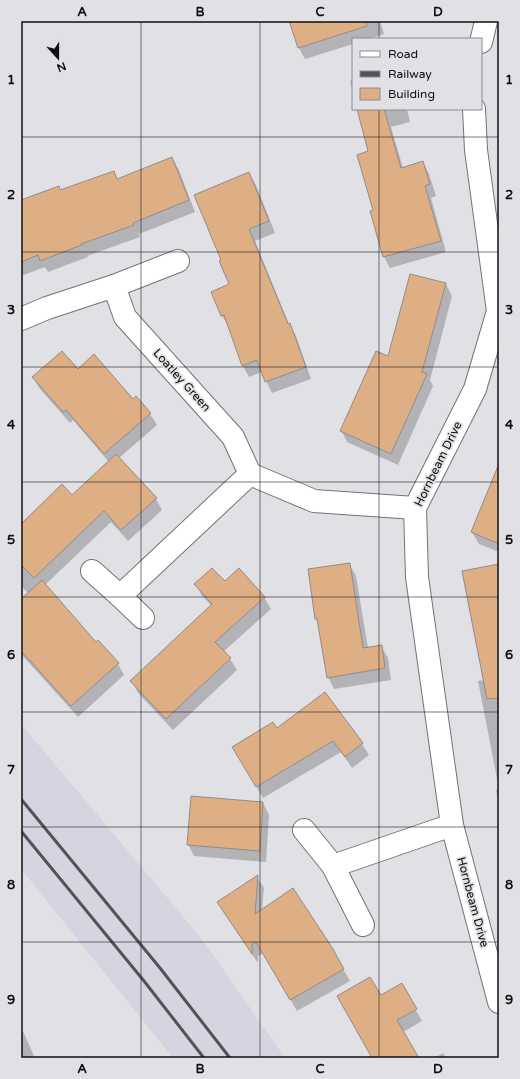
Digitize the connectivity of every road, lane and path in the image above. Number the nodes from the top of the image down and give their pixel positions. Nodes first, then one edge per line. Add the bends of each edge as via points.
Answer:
1 (486, 21) edge
2 (482, 38) edge
3 (474, 110) edge
4 (178, 261) dead end
5 (114, 286) junction
6 (498, 311) edge
7 (21, 318) edge
8 (250, 474) junction
9 (415, 508) junction
10 (92, 572) dead end
11 (120, 596) junction
12 (143, 618) dead end
13 (452, 824) junction
14 (304, 830) dead end
15 (332, 866) junction
16 (363, 925) dead end
17 (499, 1002) edge

1 - 2 street
3 - 6 street, Hornbeam Drive via 476,150
4 - 5 street
5 - 7 street
5 - 8 street, Loatley Green via 125,317 233,437
6 - 9 street, Hornbeam Drive via 475,389
8 - 9 street via 314,501
8 - 11 street
9 - 13 street, Hornbeam Drive via 417,577
10 - 11 street
11 - 12 street
13 - 15 street
13 - 17 street, Hornbeam Drive
14 - 15 street
15 - 16 street

